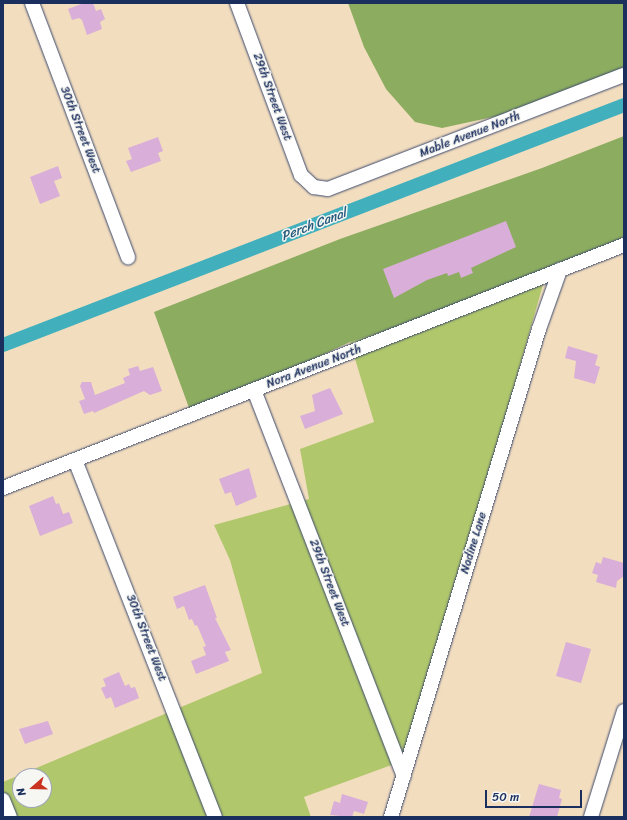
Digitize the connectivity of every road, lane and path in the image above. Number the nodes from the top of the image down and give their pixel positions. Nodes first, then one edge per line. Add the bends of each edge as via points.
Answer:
1 (32, 3) edge
2 (237, 3) edge
3 (624, 75) edge
4 (314, 187) joint
5 (624, 245) edge
6 (128, 257) dead end
7 (560, 270) junction
8 (254, 390) junction
9 (76, 460) junction
10 (3, 488) edge
11 (624, 711) edge
12 (404, 776) junction
13 (3, 800) edge
14 (10, 817) edge
15 (215, 817) edge
16 (391, 817) edge
17 (591, 817) edge

1 - 6 street, 30th Street West
2 - 4 street, 29th Street West via 301,175
3 - 4 street, Mable Avenue North via 328,189
5 - 7 street, Nora Avenue North
7 - 8 street, Nora Avenue North
7 - 12 street, Nadine Lane via 539,329
8 - 9 street, Nora Avenue North
8 - 12 street, 29th Street West
9 - 10 street, Nora Avenue North
9 - 15 street, 30th Street West
11 - 17 street
12 - 16 street, Nadine Lane
13 - 14 street

